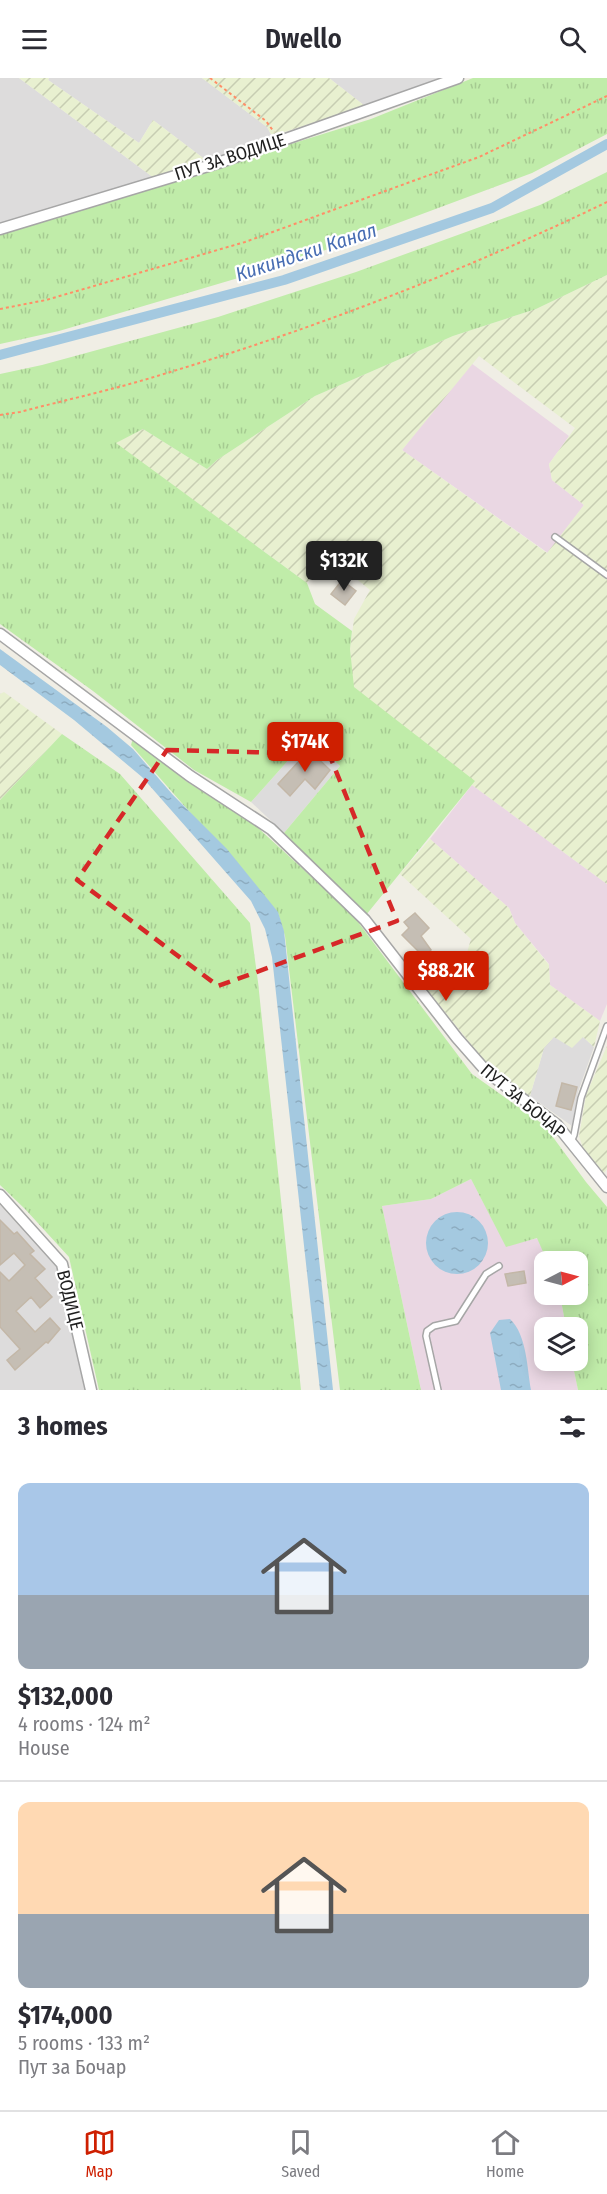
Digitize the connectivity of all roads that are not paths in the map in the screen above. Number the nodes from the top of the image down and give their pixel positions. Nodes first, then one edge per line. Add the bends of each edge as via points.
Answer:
1 (458, 78) edge
2 (0, 229) edge
3 (555, 537) dead end
4 (607, 575) edge
5 (0, 634) edge
6 (607, 1026) edge
7 (571, 1142) junction
8 (607, 1187) edge
9 (0, 1196) edge
10 (499, 1266) dead end
11 (91, 1390) edge
12 (438, 1390) edge

1 - 2 street, ПУТ ЗА ВОДИЦЕ via 218,163
3 - 4 lane
5 - 7 street, ПУТ ЗА БОЧАР via 190,776 271,829 365,920 486,1071 557,1125
6 - 7 lane via 581,1098
7 - 8 street, ПУТ ЗА БОЧАР
9 - 11 street, ВОДИЦЕ via 62,1264
10 - 12 lane via 484,1277 456,1321 427,1331

